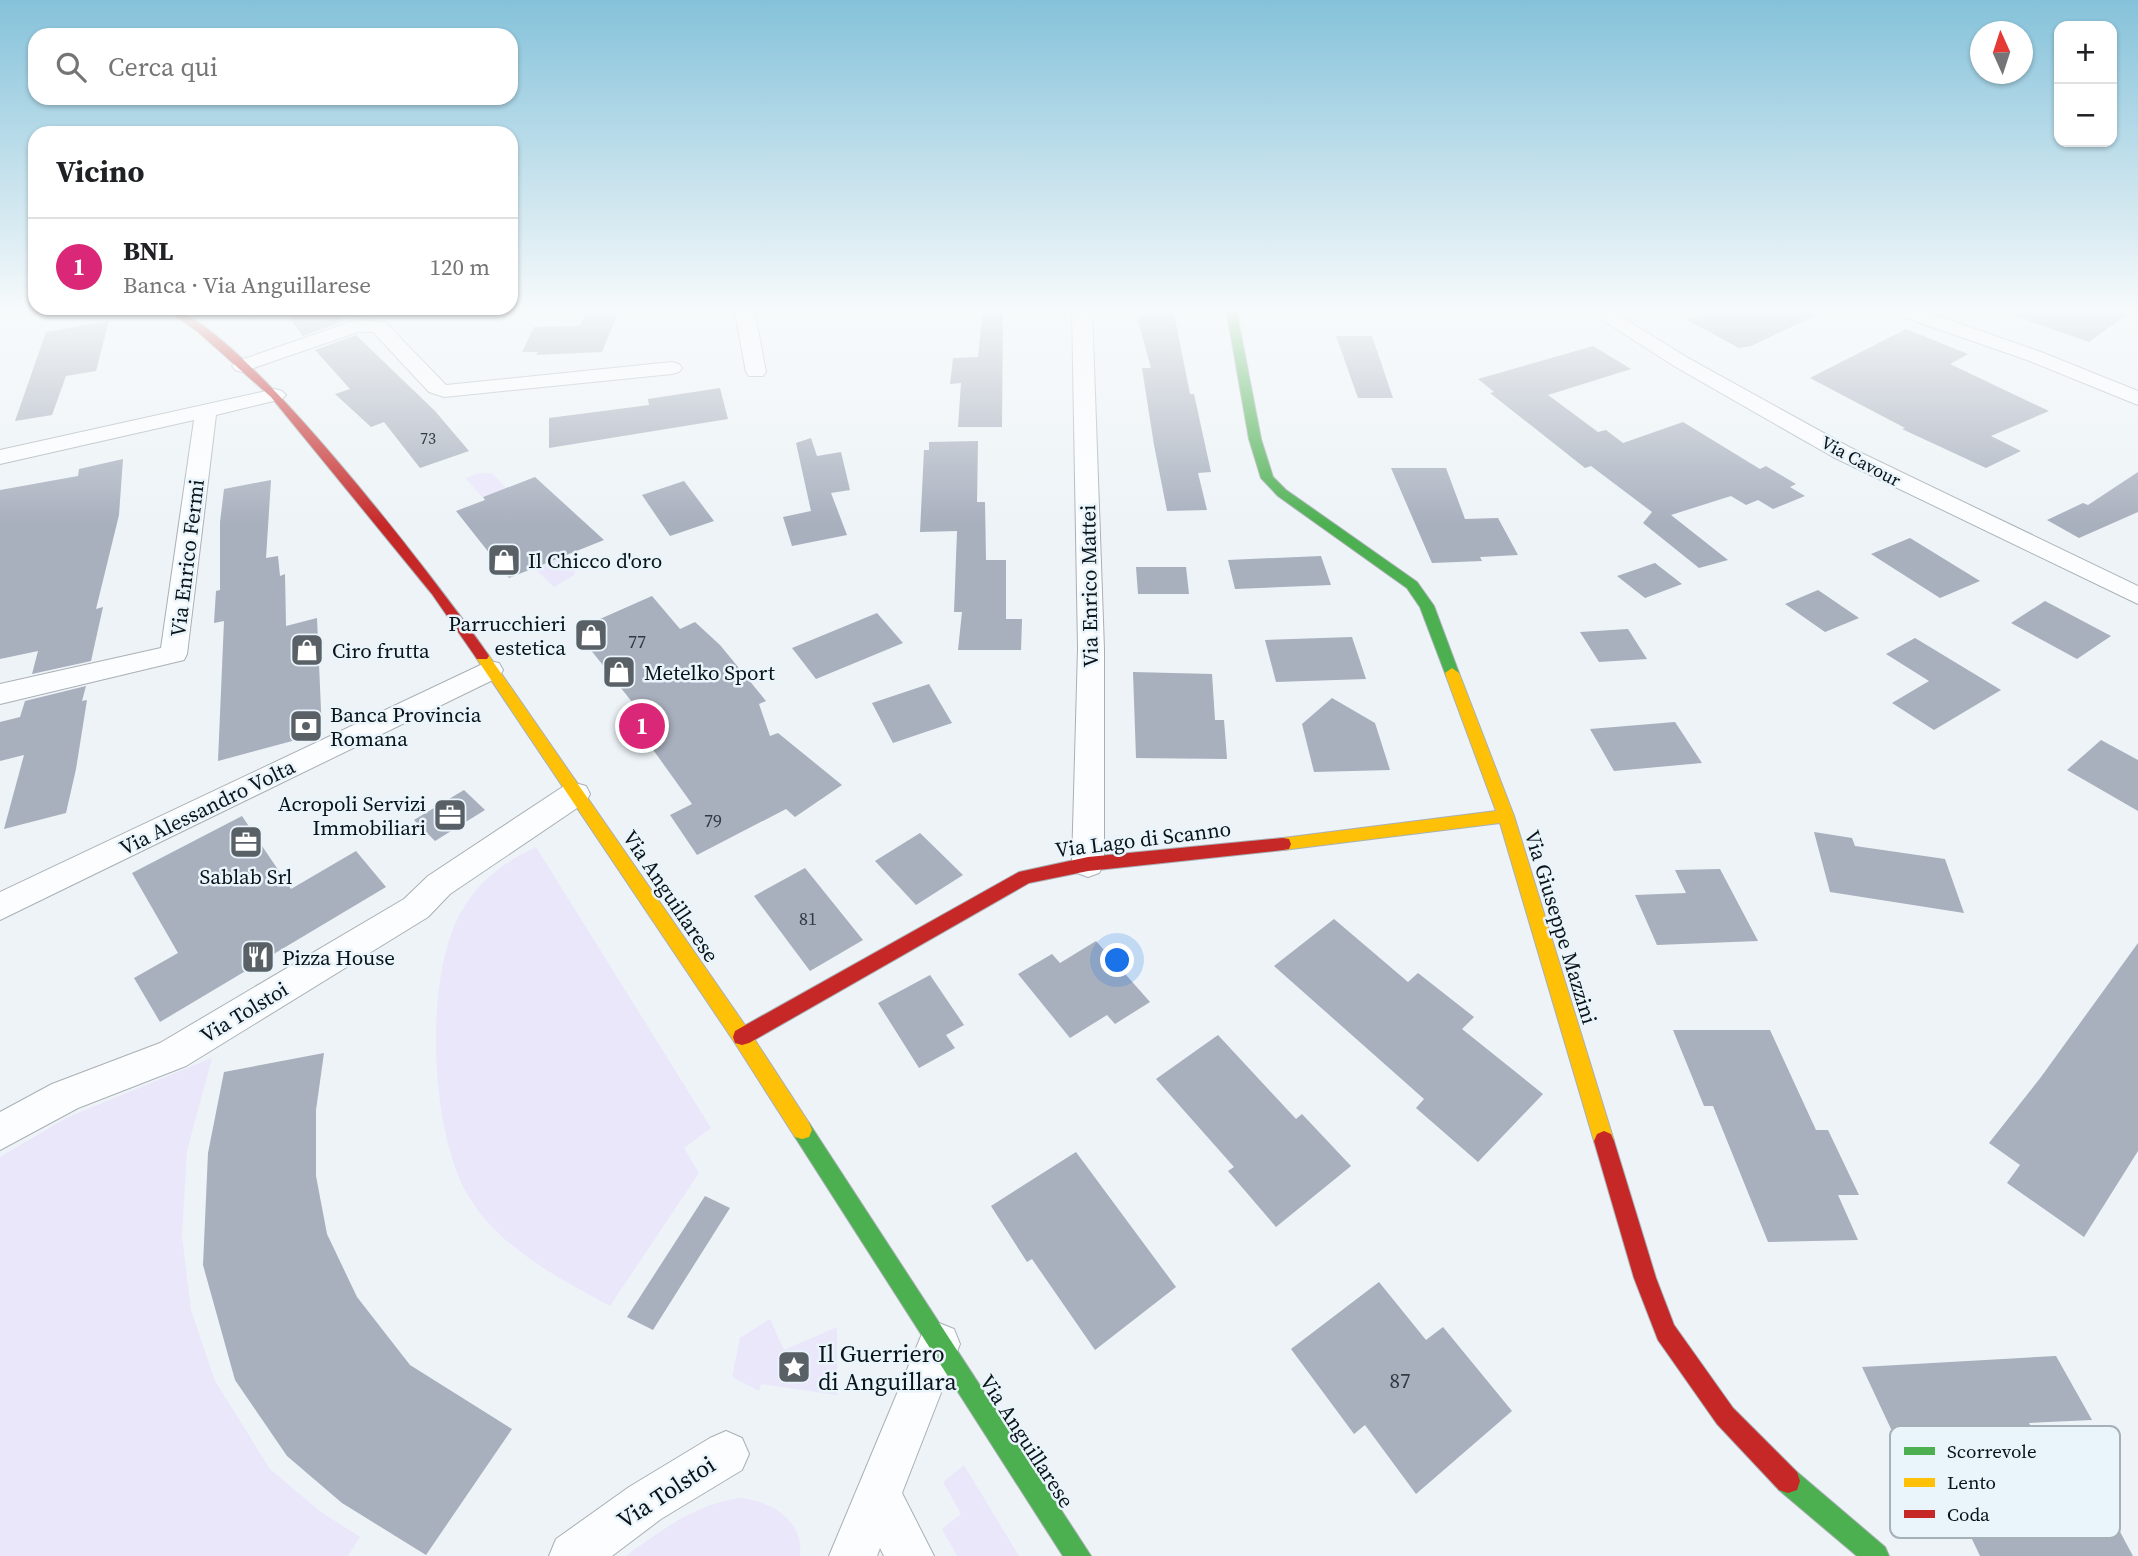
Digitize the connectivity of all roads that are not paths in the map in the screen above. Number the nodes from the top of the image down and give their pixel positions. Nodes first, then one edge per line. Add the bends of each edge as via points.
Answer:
1 (259, 381) edge
2 (429, 381) edge
3 (547, 381) edge
4 (1085, 381) edge
5 (1244, 381) edge
6 (1714, 381) edge
7 (2094, 381) edge
8 (275, 395) junction
9 (2138, 399) edge
10 (206, 411) junction
11 (0, 457) edge
12 (2138, 596) edge
13 (489, 670) junction
14 (0, 694) edge
15 (576, 794) junction
16 (1506, 816) junction
17 (1088, 863) junction
18 (0, 907) edge
19 (742, 1037) junction
20 (0, 1132) edge
21 (939, 1344) junction
22 (726, 1454) dead end
23 (878, 1496) junction
24 (573, 1556) edge
25 (853, 1556) edge
26 (910, 1556) edge
27 (1078, 1556) edge
28 (1876, 1556) edge

1 - 8 street, Via Anguillarese
2 - 3 street via 444,391
4 - 17 street, Via Enrico Mattei via 1091,649
5 - 16 street, Via Giuseppe Mazzini via 1267,478 1412,584 1426,606
6 - 12 street, Via Cavour via 1841,452
7 - 9 street
8 - 10 street
8 - 13 street, Via Anguillarese via 437,592
10 - 11 street
10 - 14 street, Via Enrico Fermi via 174,654
13 - 15 street, Via Anguillarese
13 - 18 street, Via Alessandro Volta
15 - 19 street, Via Anguillarese
15 - 20 street, Via Tolstoi via 439,885 416,908 173,1055 65,1096
16 - 17 street, Via Lago di Scanno
16 - 28 street, Via Giuseppe Mazzini via 1645,1278 1666,1332 1726,1416 1790,1483
17 - 19 street, Via Lago di Scanno via 1025,877
19 - 21 street, Via Anguillarese
21 - 23 street
21 - 27 street, Via Anguillarese
22 - 24 street, Via Tolstoi via 645,1503
23 - 25 street
23 - 26 street

